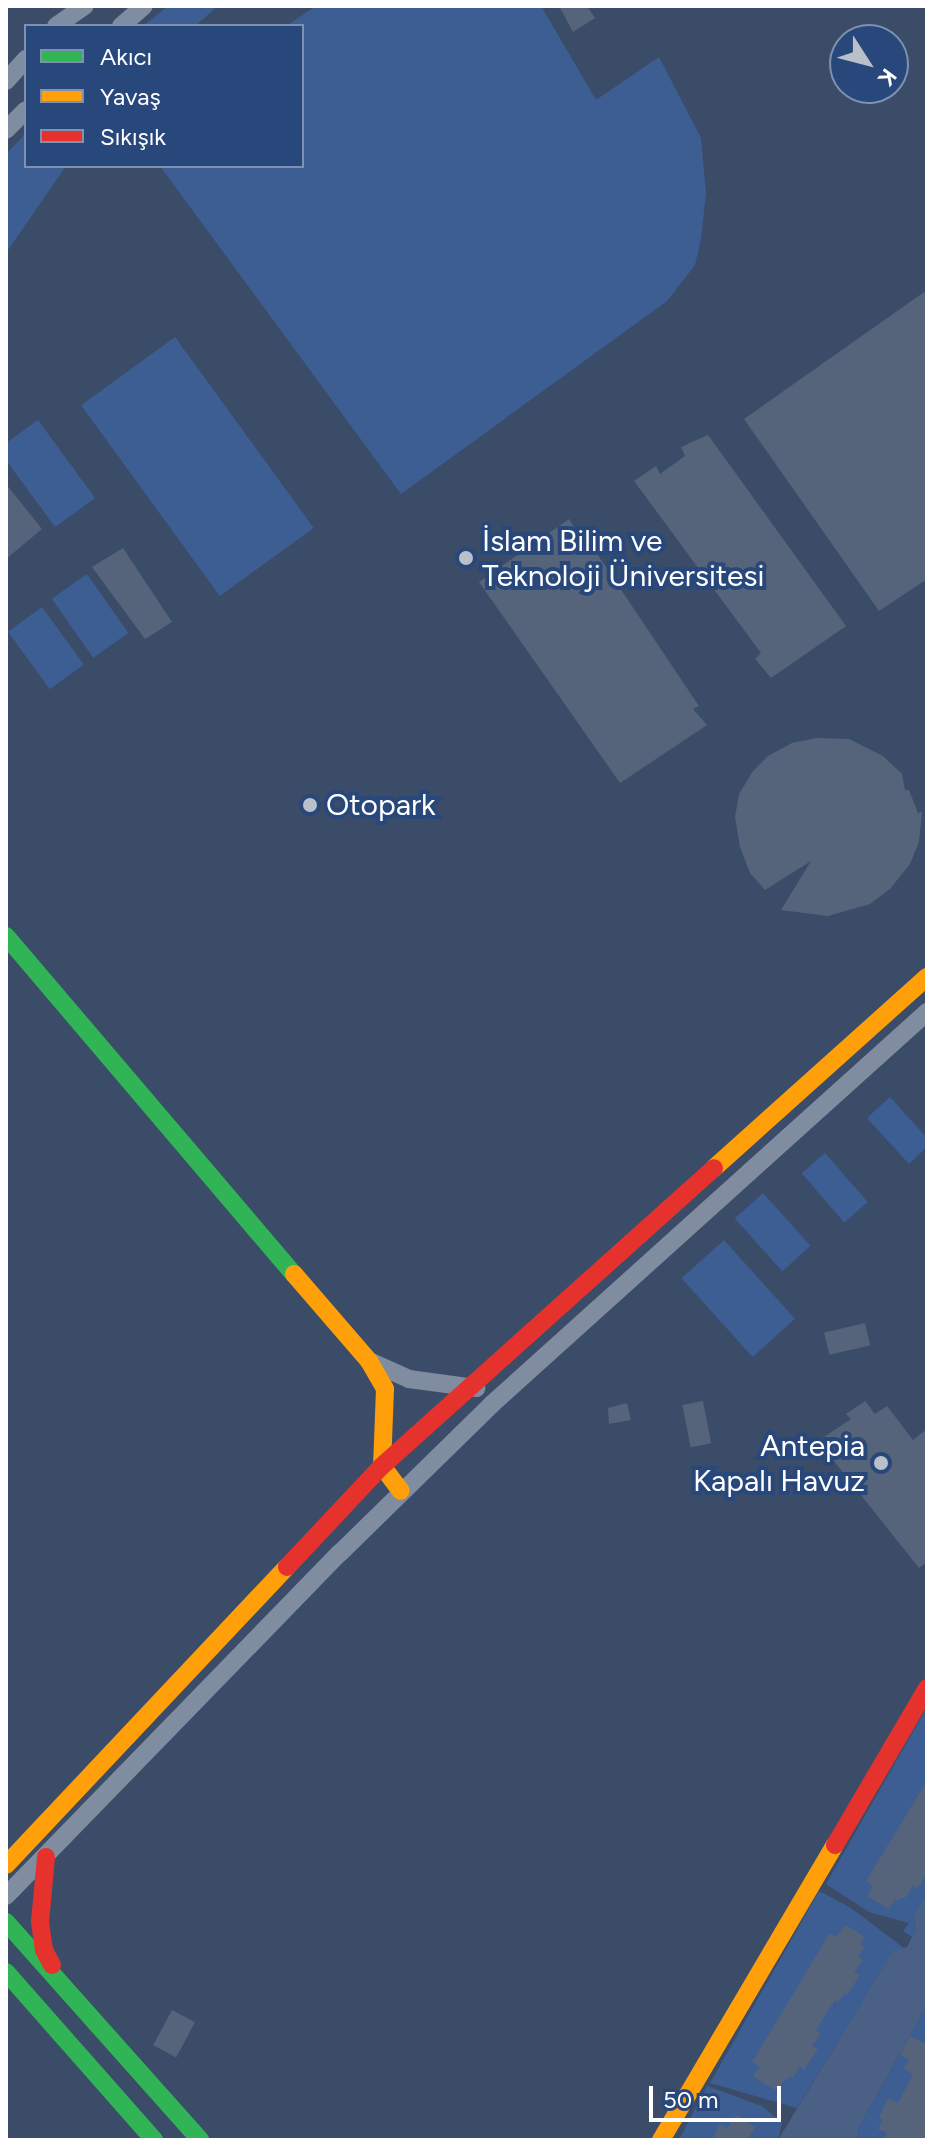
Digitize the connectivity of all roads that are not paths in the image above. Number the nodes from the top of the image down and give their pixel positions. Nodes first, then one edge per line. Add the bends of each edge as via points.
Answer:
1 (85, 6) edge
2 (144, 6) edge
3 (59, 24) edge
4 (123, 24) edge
5 (24, 61) edge
6 (6, 81) edge
7 (24, 112) edge
8 (6, 130) edge
9 (6, 936) edge
10 (927, 977) edge
11 (927, 1012) edge
12 (369, 1361) junction
13 (474, 1386) junction
14 (492, 1404) junction
15 (382, 1466) junction
16 (401, 1491) junction
17 (927, 1688) edge
18 (48, 1819) junction
19 (6, 1847) edge
20 (46, 1857) junction
21 (6, 1865) edge
22 (6, 1896) edge
23 (6, 1922) edge
24 (6, 1972) edge
25 (58, 1980) junction
26 (154, 2140) edge
27 (200, 2140) edge
28 (661, 2140) edge

1 - 3 street
2 - 4 street
5 - 6 street
7 - 8 street
9 - 12 street
10 - 13 street
11 - 14 street
12 - 13 street via 409,1379
12 - 15 street via 385,1389
13 - 14 street
13 - 15 street
14 - 16 street
15 - 16 street
15 - 18 street
16 - 20 street
17 - 28 street
18 - 19 street
18 - 21 street
20 - 22 street
20 - 25 street via 40,1922 44,1950
23 - 25 street
24 - 26 street
25 - 27 street

